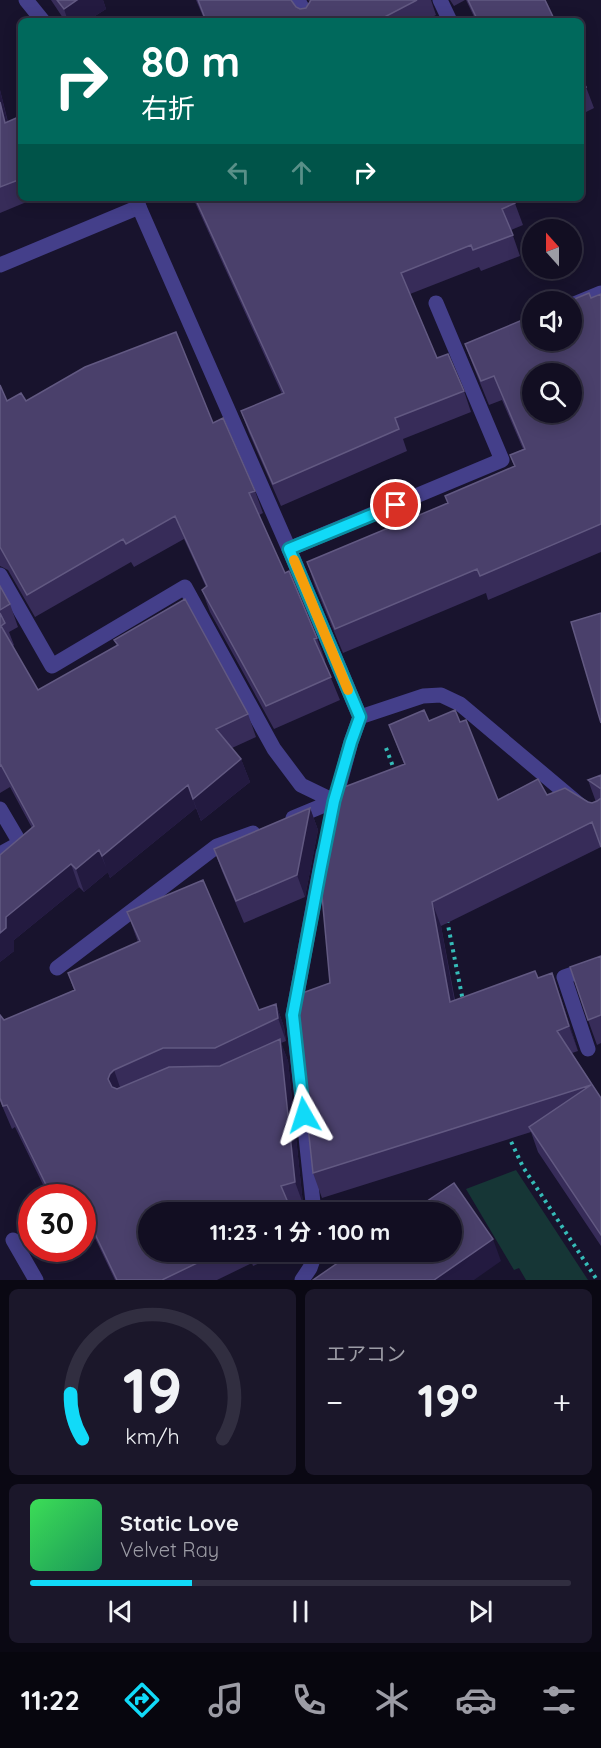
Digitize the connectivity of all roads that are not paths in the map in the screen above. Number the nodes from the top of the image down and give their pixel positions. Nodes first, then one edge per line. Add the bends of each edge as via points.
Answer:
1 (26, 0) edge
2 (298, 0) edge
3 (440, 0) edge
4 (41, 18) edge
5 (307, 18) edge
6 (449, 18) edge
7 (137, 203) edge
8 (0, 265) edge
9 (601, 293) edge
10 (582, 301) edge
11 (436, 303) dead end
12 (289, 549) junction
13 (0, 575) edge
14 (367, 715) junction
15 (334, 801) junction
16 (0, 809) edge
17 (601, 818) edge
18 (0, 854) edge
19 (601, 964) edge
20 (57, 968) dead end
21 (588, 1049) dead end
22 (313, 1202) edge
23 (13, 1240) dead end
24 (312, 1262) edge
25 (36, 1280) edge
26 (302, 1280) edge

1 - 4 street
2 - 5 street
3 - 6 street
7 - 8 street
7 - 12 street
9 - 10 street
11 - 12 street via 463,351 502,460
12 - 14 street
13 - 15 street via 52,666 185,588 274,749 301,785
14 - 15 street via 351,742
14 - 17 street via 423,696 441,695 460,704 581,806
15 - 20 street via 217,846
15 - 22 street via 293,1015 291,1050
16 - 18 street via 20,843
19 - 21 street via 564,977
23 - 25 street
24 - 26 street

